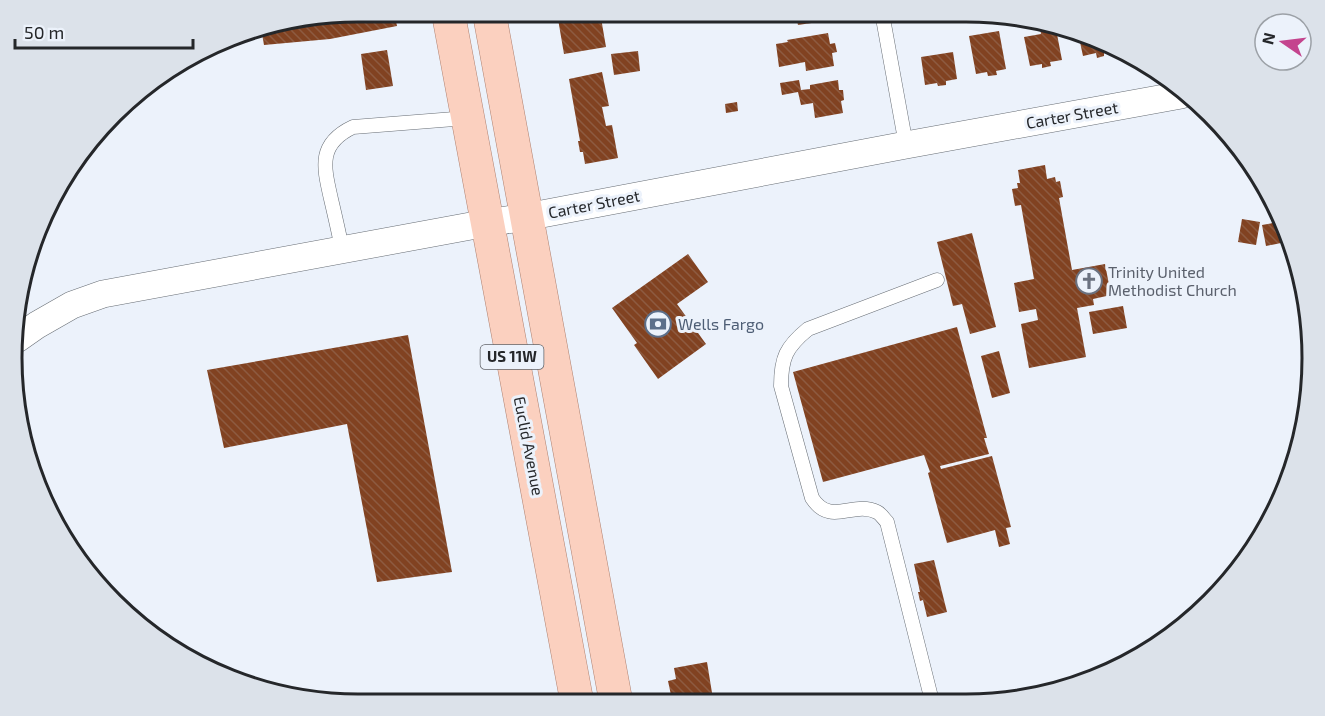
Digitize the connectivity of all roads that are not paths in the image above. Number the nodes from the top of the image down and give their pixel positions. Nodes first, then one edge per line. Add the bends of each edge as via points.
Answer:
1 (450, 22) edge
2 (491, 22) edge
3 (884, 22) edge
4 (1176, 96) edge
5 (467, 118) junction
6 (906, 145) junction
7 (526, 217) junction
8 (487, 223) junction
9 (342, 249) junction
10 (937, 280) dead end
11 (23, 335) edge
12 (575, 694) edge
13 (615, 694) edge
14 (930, 694) edge

1 - 5 main road, Euclid Avenue / US 11W
2 - 7 main road, US 11W
3 - 6 lane
4 - 6 street, Carter Street
5 - 8 main road, Euclid Avenue / US 11W
5 - 9 lane via 353,127 331,144 324,170
6 - 7 street, Carter Street
7 - 8 street, Carter Street
7 - 13 main road, US 11W
8 - 9 street, Carter Street
8 - 12 main road, Euclid Avenue / US 11W
9 - 11 street, Carter Street via 104,294 72,305
10 - 14 lane via 808,329 794,340 781,369 781,386 812,498 818,507 825,511 867,509 879,513 887,522

